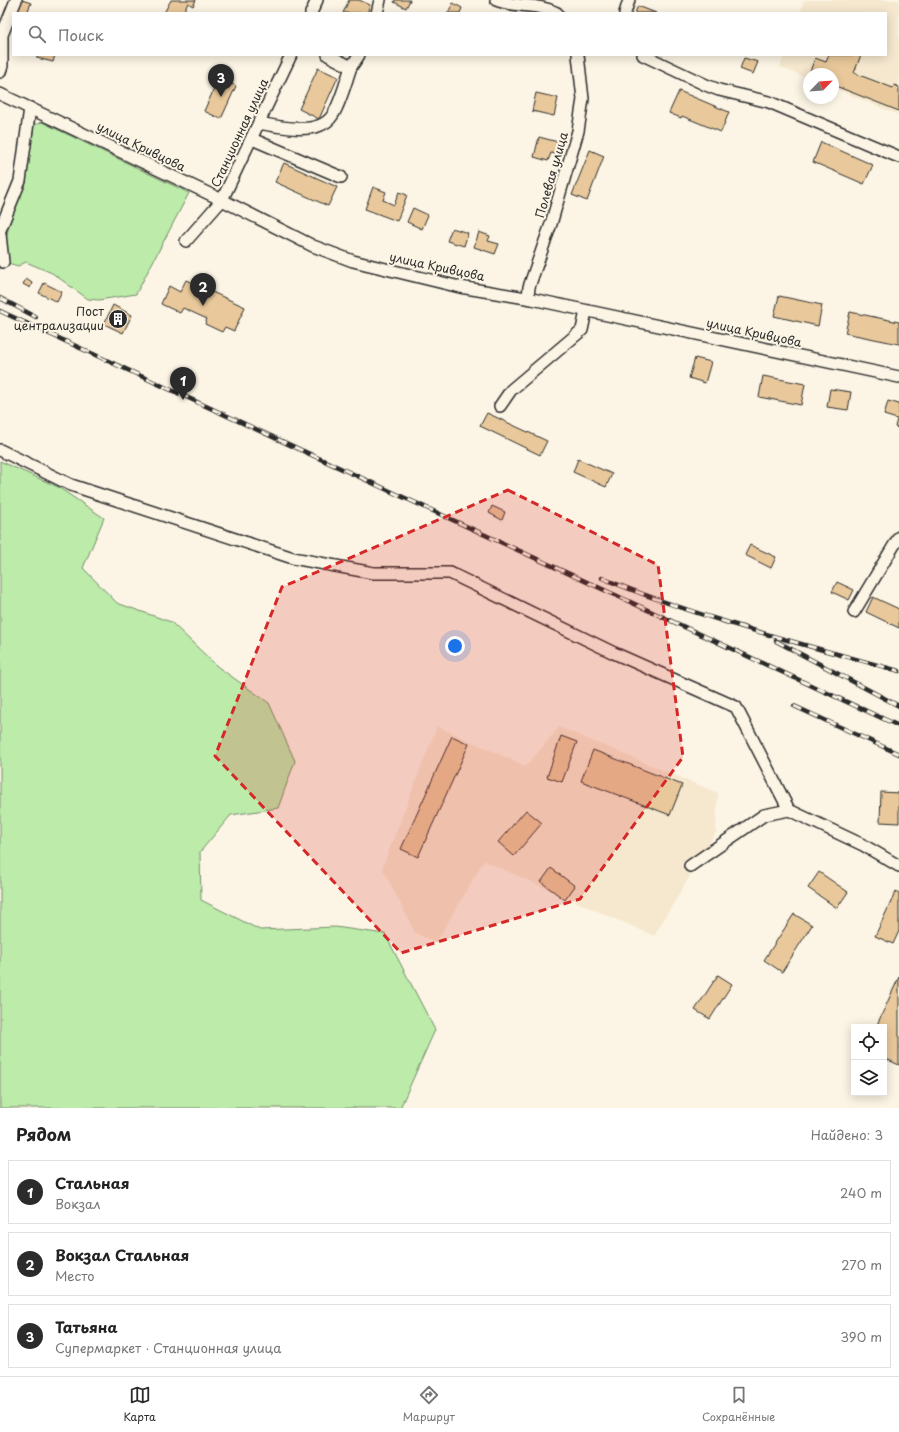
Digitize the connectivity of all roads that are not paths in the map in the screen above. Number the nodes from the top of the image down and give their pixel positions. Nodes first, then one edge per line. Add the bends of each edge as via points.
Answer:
1 (16, 0) edge
2 (317, 0) edge
3 (380, 0) edge
4 (496, 0) edge
5 (629, 0) edge
6 (311, 12) edge
7 (377, 12) edge
8 (554, 12) edge
9 (625, 12) edge
10 (291, 56) edge
11 (330, 56) edge
12 (358, 56) edge
13 (578, 56) edge
14 (645, 56) edge
15 (351, 68) junction
16 (0, 72) edge
17 (0, 94) edge
18 (30, 108) junction
19 (259, 123) junction
20 (252, 139) junction
21 (899, 157) edge
22 (341, 177) dead end
23 (222, 200) junction
24 (0, 230) edge
25 (0, 234) edge
26 (186, 241) dead end
27 (3, 262) dead end
28 (528, 298) junction
29 (586, 311) junction
30 (899, 377) edge
31 (500, 406) dead end
32 (0, 450) edge
33 (899, 537) edge
34 (854, 612) dead end
35 (789, 810) junction
36 (690, 866) dead end
37 (899, 866) edge

1 - 16 street via 2,35
2 - 6 street
3 - 7 street
4 - 8 street
5 - 9 street
10 - 19 street, Станционная улица
11 - 15 street
12 - 15 street
13 - 28 street, Полевая улица via 583,91 578,131 551,224 529,287
14 - 21 street via 706,85 770,102
15 - 19 street via 332,117 318,128 290,129
17 - 18 street, улица Кривцова
18 - 23 street, улица Кривцова
18 - 24 street via 20,181
19 - 20 street, Станционная улица
20 - 22 street
20 - 23 street, Станционная улица
23 - 26 street, Станционная улица
23 - 28 street, улица Кривцова via 318,248 353,261 460,287
25 - 27 street
28 - 29 street, улица Кривцова
29 - 30 street, улица Кривцова
29 - 31 street via 582,330 511,390
32 - 35 street via 71,485 293,558 373,573 450,572 614,653 736,707
33 - 34 street
35 - 36 street via 764,815
35 - 37 street via 863,845

